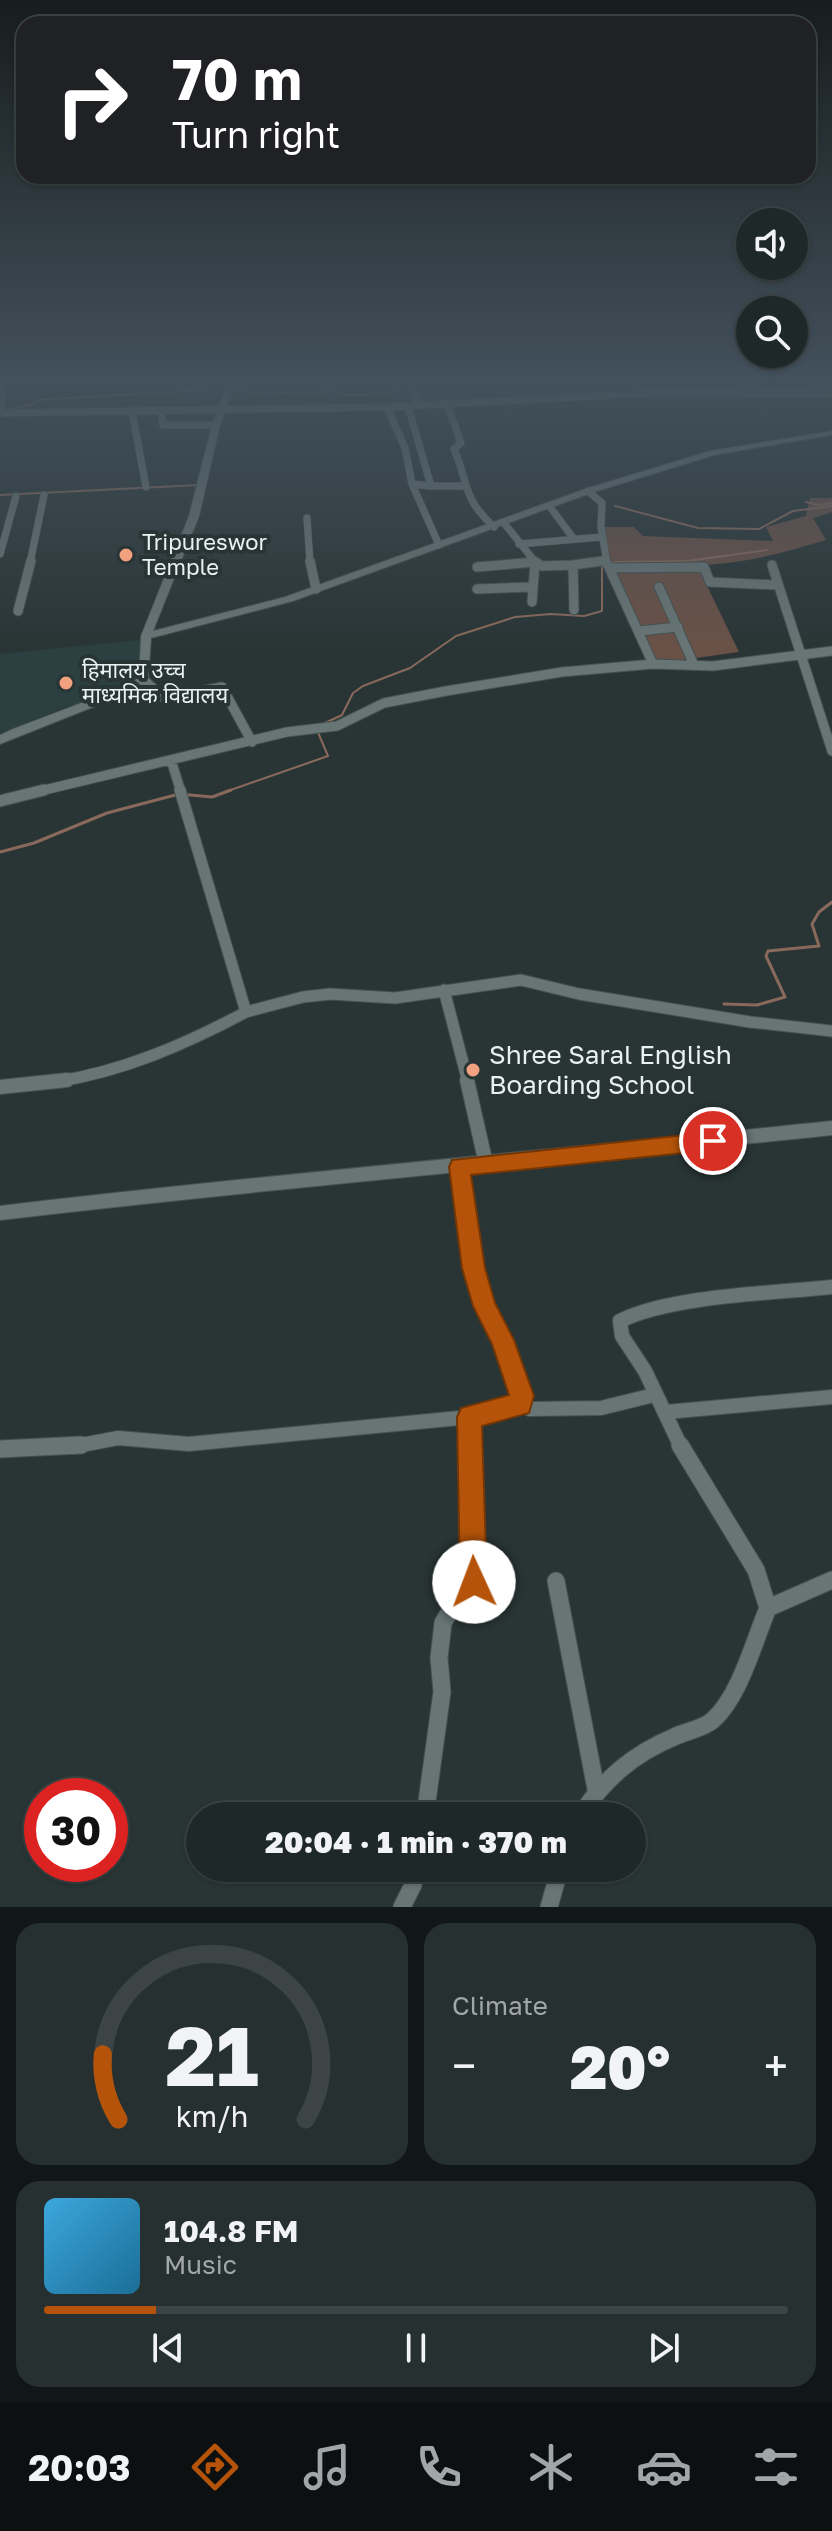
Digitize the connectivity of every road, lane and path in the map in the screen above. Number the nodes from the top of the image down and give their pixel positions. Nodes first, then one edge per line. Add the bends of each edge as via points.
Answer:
1 (142, 468) edge
2 (206, 468) edge
3 (409, 468) edge
4 (426, 468) edge
5 (463, 468) edge
6 (664, 468) edge
7 (412, 484) junction
8 (431, 486) junction
9 (466, 486) junction
10 (146, 487) dead end
11 (588, 491) junction
12 (44, 495) dead end
13 (16, 496) dead end
14 (550, 507) junction
15 (307, 518) dead end
16 (499, 525) junction
17 (602, 537) junction
18 (574, 539) junction
19 (519, 544) junction
20 (439, 545) junction
21 (0, 554) edge
22 (535, 562) junction
23 (608, 564) junction
24 (573, 565) junction
25 (772, 565) dead end
26 (477, 567) dead end
27 (777, 585) junction
28 (531, 587) junction
29 (659, 587) dead end
30 (316, 589) junction
31 (477, 589) dead end
32 (532, 602) dead end
33 (574, 610) dead end
34 (18, 611) dead end
35 (678, 627) junction
36 (639, 631) junction
37 (146, 636) junction
38 (832, 651) edge
39 (802, 654) junction
40 (653, 664) junction
41 (694, 665) junction
42 (144, 680) junction
43 (0, 740) edge
44 (252, 742) junction
45 (832, 751) edge
46 (171, 760) junction
47 (0, 801) edge
48 (444, 990) junction
49 (246, 1012) junction
50 (832, 1031) edge
51 (0, 1087) edge
52 (832, 1128) edge
53 (486, 1164) junction
54 (460, 1167) junction
55 (0, 1213) edge
56 (832, 1287) edge
57 (654, 1395) junction
58 (832, 1397) edge
59 (520, 1405) junction
60 (666, 1412) junction
61 (470, 1417) junction
62 (0, 1449) edge
63 (832, 1580) edge
64 (556, 1581) dead end
65 (768, 1608) junction
66 (596, 1789) junction
67 (427, 1802) edge
68 (588, 1802) edge
69 (414, 1882) edge
70 (556, 1882) edge
71 (402, 1907) edge
72 (549, 1907) edge

1 - 10 street
2 - 37 street via 194,516
3 - 7 street
4 - 8 street
5 - 9 street
6 - 11 street
7 - 8 street
7 - 20 street
8 - 9 street
9 - 16 street via 474,508
11 - 14 street
11 - 17 street via 602,503
12 - 34 street
13 - 21 street
14 - 16 street
14 - 18 street
15 - 30 street
16 - 19 street
16 - 20 street
17 - 18 street
17 - 23 street
18 - 19 street
19 - 22 street
20 - 30 street
22 - 24 street
22 - 26 street
22 - 28 street
23 - 24 street
23 - 27 street via 704,567 710,582
23 - 36 street
24 - 33 street
25 - 27 street
27 - 39 street
28 - 31 street
28 - 32 street
29 - 35 street
30 - 37 street
35 - 36 street
35 - 41 street
36 - 40 street
37 - 42 street
38 - 39 street
39 - 41 street
39 - 45 street
40 - 41 street
40 - 44 street via 562,672 384,703 337,726
42 - 43 street
42 - 44 street via 164,698 222,687
44 - 46 street
46 - 47 street
46 - 49 street
48 - 49 street via 395,998 330,994
48 - 50 street via 521,980 579,994
48 - 53 street
49 - 51 street via 132,1064
52 - 53 street
53 - 54 street
54 - 55 street via 252,1183
54 - 59 street via 473,1268 519,1384
56 - 57 street via 626,1315 620,1321 622,1336
57 - 59 street via 601,1408
57 - 60 street
58 - 60 street
59 - 61 street
60 - 65 street via 688,1463 756,1570
61 - 62 street via 189,1444 118,1438 68,1448
61 - 67 street via 474,1582 443,1623 442,1692
63 - 65 street
64 - 66 street
65 - 66 street via 733,1691 712,1722 625,1763
66 - 68 street
69 - 71 street
70 - 72 street

